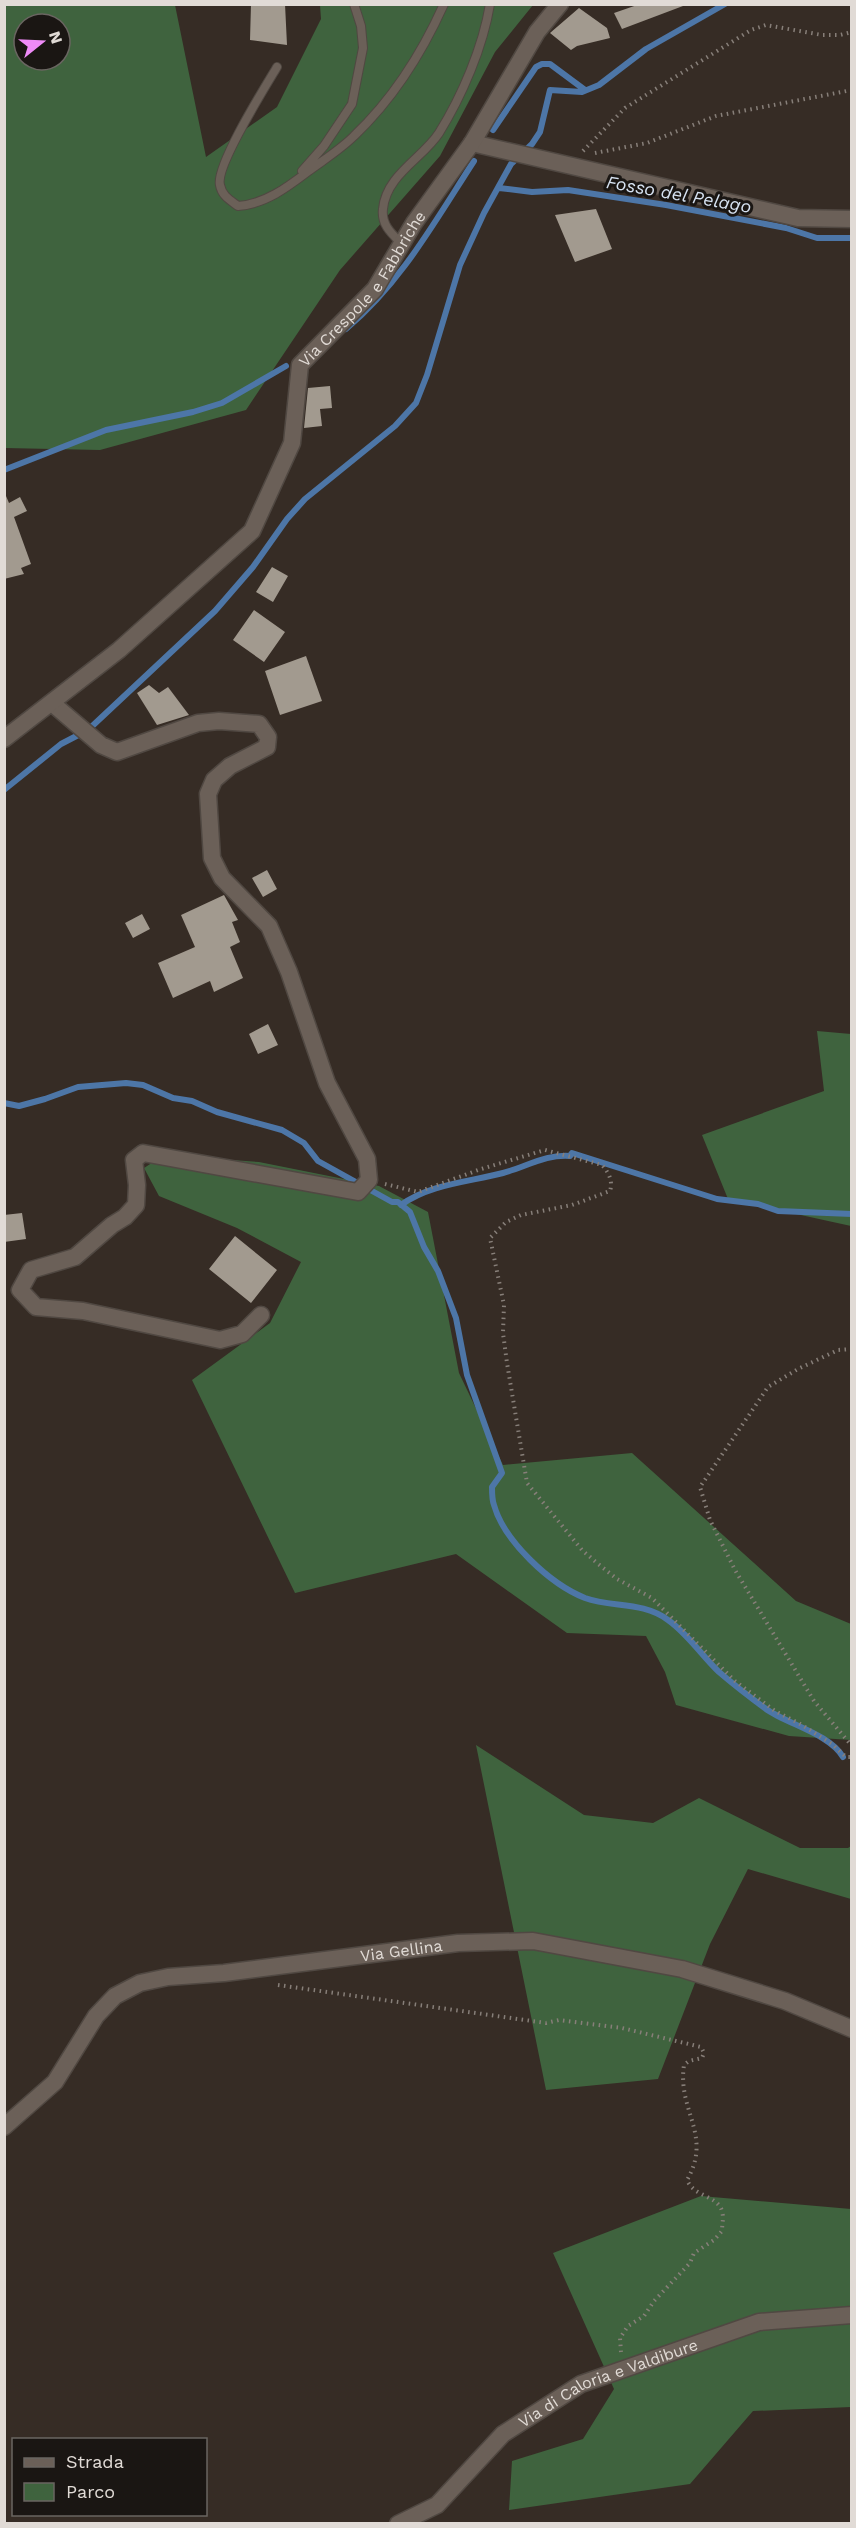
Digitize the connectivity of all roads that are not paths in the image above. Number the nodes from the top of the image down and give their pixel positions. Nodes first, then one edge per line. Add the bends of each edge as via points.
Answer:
1 (354, 4) edge
2 (444, 4) edge
3 (490, 4) edge
4 (560, 4) edge
5 (277, 67) dead end
6 (472, 143) junction
7 (288, 187) junction
8 (852, 219) edge
9 (403, 244) junction
10 (58, 708) junction
11 (4, 739) edge
12 (261, 1315) dead end
13 (852, 2030) edge
14 (4, 2127) edge
15 (852, 2316) edge
16 (398, 2523) edge

1 - 7 lane via 363,48 352,105 324,146
2 - 7 lane via 426,44 395,90 354,137
3 - 9 lane via 474,65 438,134 402,171 382,210 386,228
4 - 6 street, Via Crespole e Fabbriche via 537,32
5 - 7 lane via 225,160 219,183 223,195 238,206 254,205
6 - 8 street via 798,218
6 - 9 street, Via Crespole e Fabbriche
9 - 10 street, Via Crespole e Fabbriche via 375,289 300,364 292,443 252,531
10 - 11 street, Via Crespole e Fabbriche
10 - 12 street via 110,751 126,751 198,723 219,720 259,724 268,738 267,747 230,766 214,780 208,794 212,858 222,879 269,926 327,1083 367,1159 369,1180 358,1192 143,1153 134,1160 136,1205 126,1217 75,1257 31,1270 20,1290 36,1307 83,1311 220,1340 242,1334
13 - 14 street, Via Gellina via 785,2001 682,1969 532,1941 447,1945 140,1983 115,1996 96,2016 55,2082
15 - 16 street, Via di Caloria e Valdibure via 759,2322 581,2384 503,2434 437,2505

